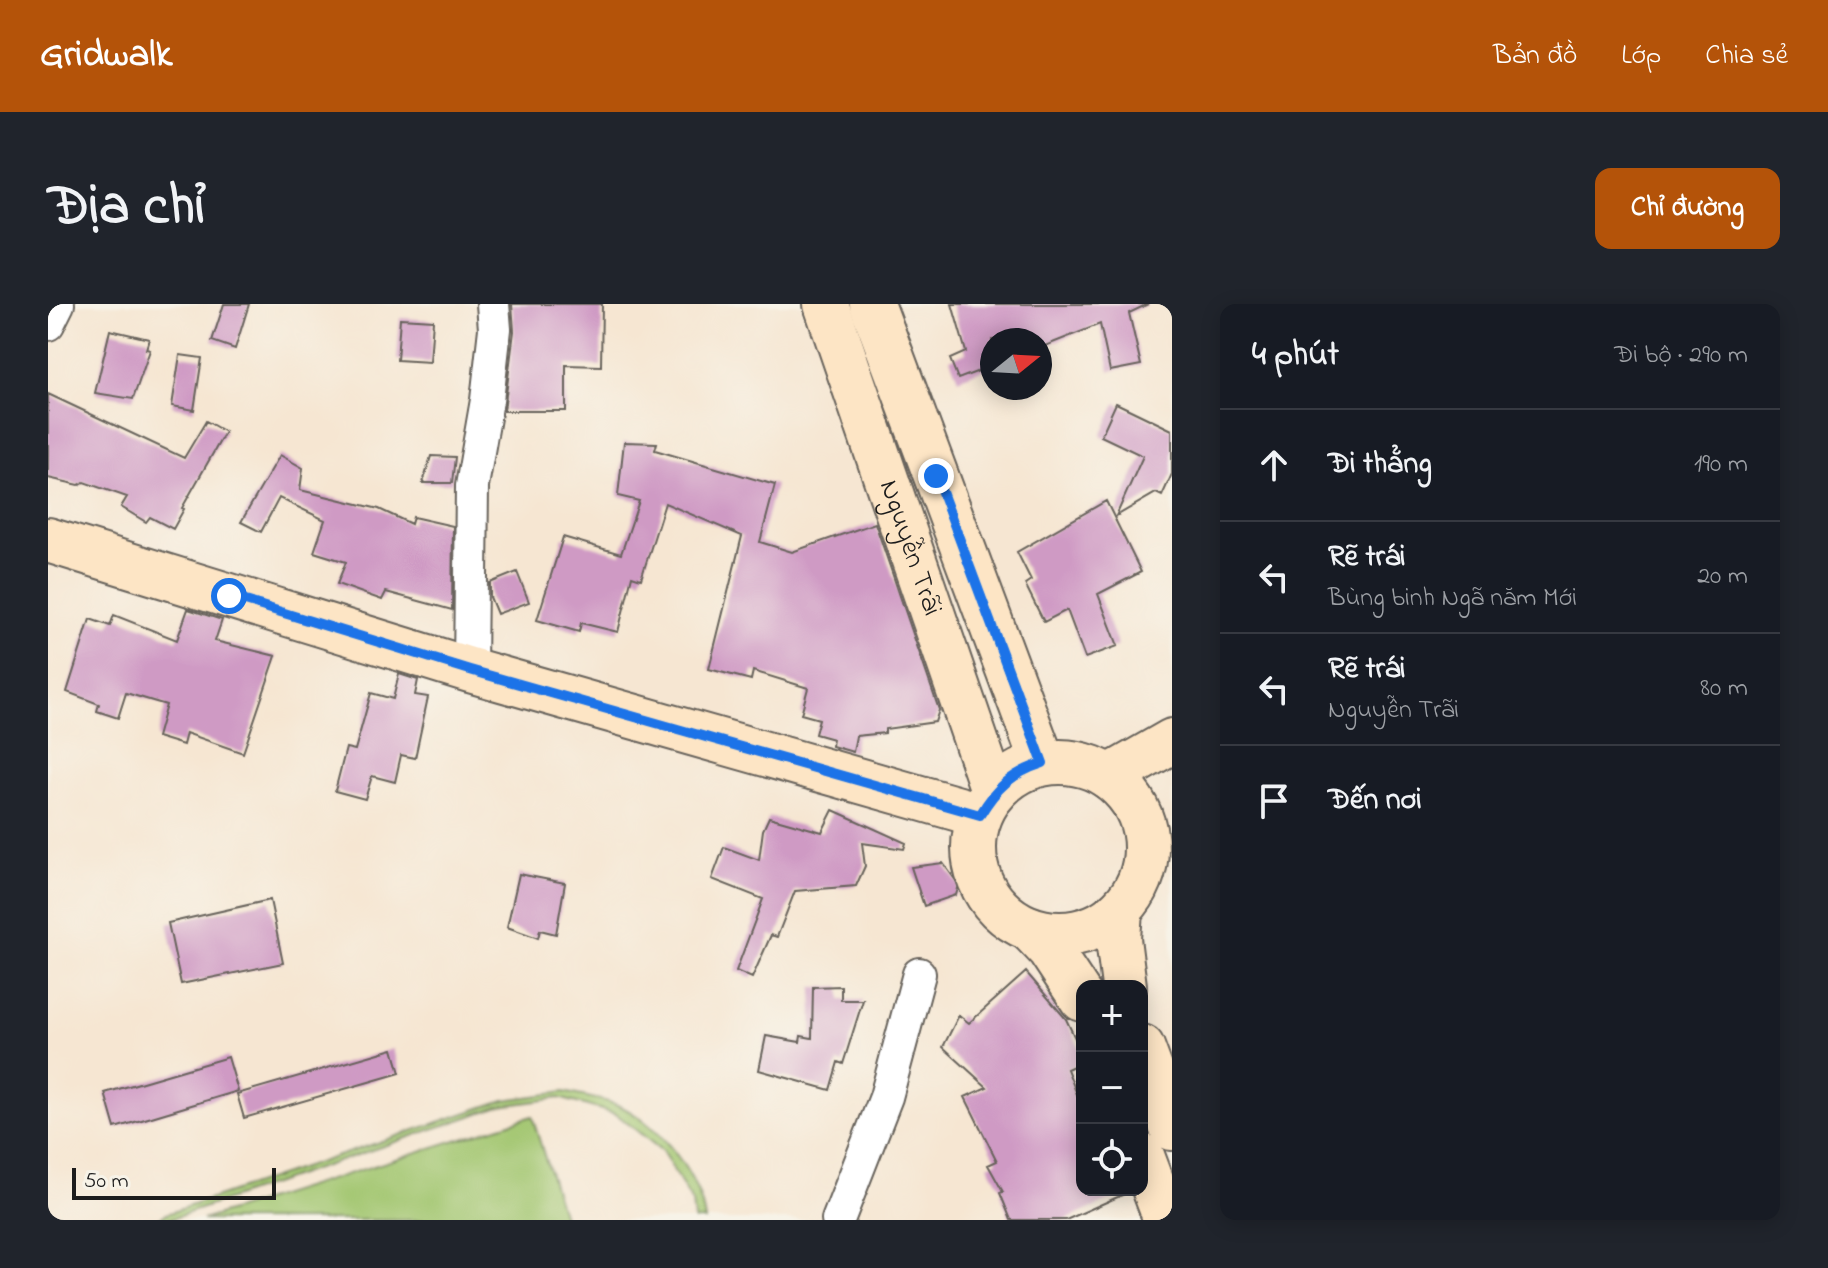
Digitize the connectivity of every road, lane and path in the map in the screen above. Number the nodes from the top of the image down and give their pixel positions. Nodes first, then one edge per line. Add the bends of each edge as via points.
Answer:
1 (58, 304) edge
2 (493, 304) edge
3 (826, 304) edge
4 (872, 304) edge
5 (48, 324) edge
6 (48, 540) edge
7 (470, 670) junction
8 (1167, 744) edge
9 (1043, 763) junction
10 (1109, 777) junction
11 (987, 804) junction
12 (1158, 873) edge
13 (1120, 910) junction
14 (1030, 929) junction
15 (919, 974) dead end
16 (1123, 980) edge
17 (1076, 990) edge
18 (1144, 1052) edge
19 (1172, 1128) edge
20 (1148, 1172) edge
21 (838, 1220) edge
22 (1166, 1220) edge

1 - 5 street
2 - 7 street via 487,400 472,486
3 - 11 main road, Nguyễn Trãi
4 - 9 main road, Nguyễn Trãi
6 - 7 main road
7 - 11 main road
8 - 10 main road
9 - 10 main road via 1077,763
9 - 11 main road via 1008,779
10 - 12 main road via 1140,817
11 - 14 main road via 974,845 979,876 993,902
12 - 13 main road
13 - 14 main road via 1078,932
13 - 16 main road
14 - 17 main road
15 - 21 street via 886,1097
18 - 19 main road
20 - 22 main road

